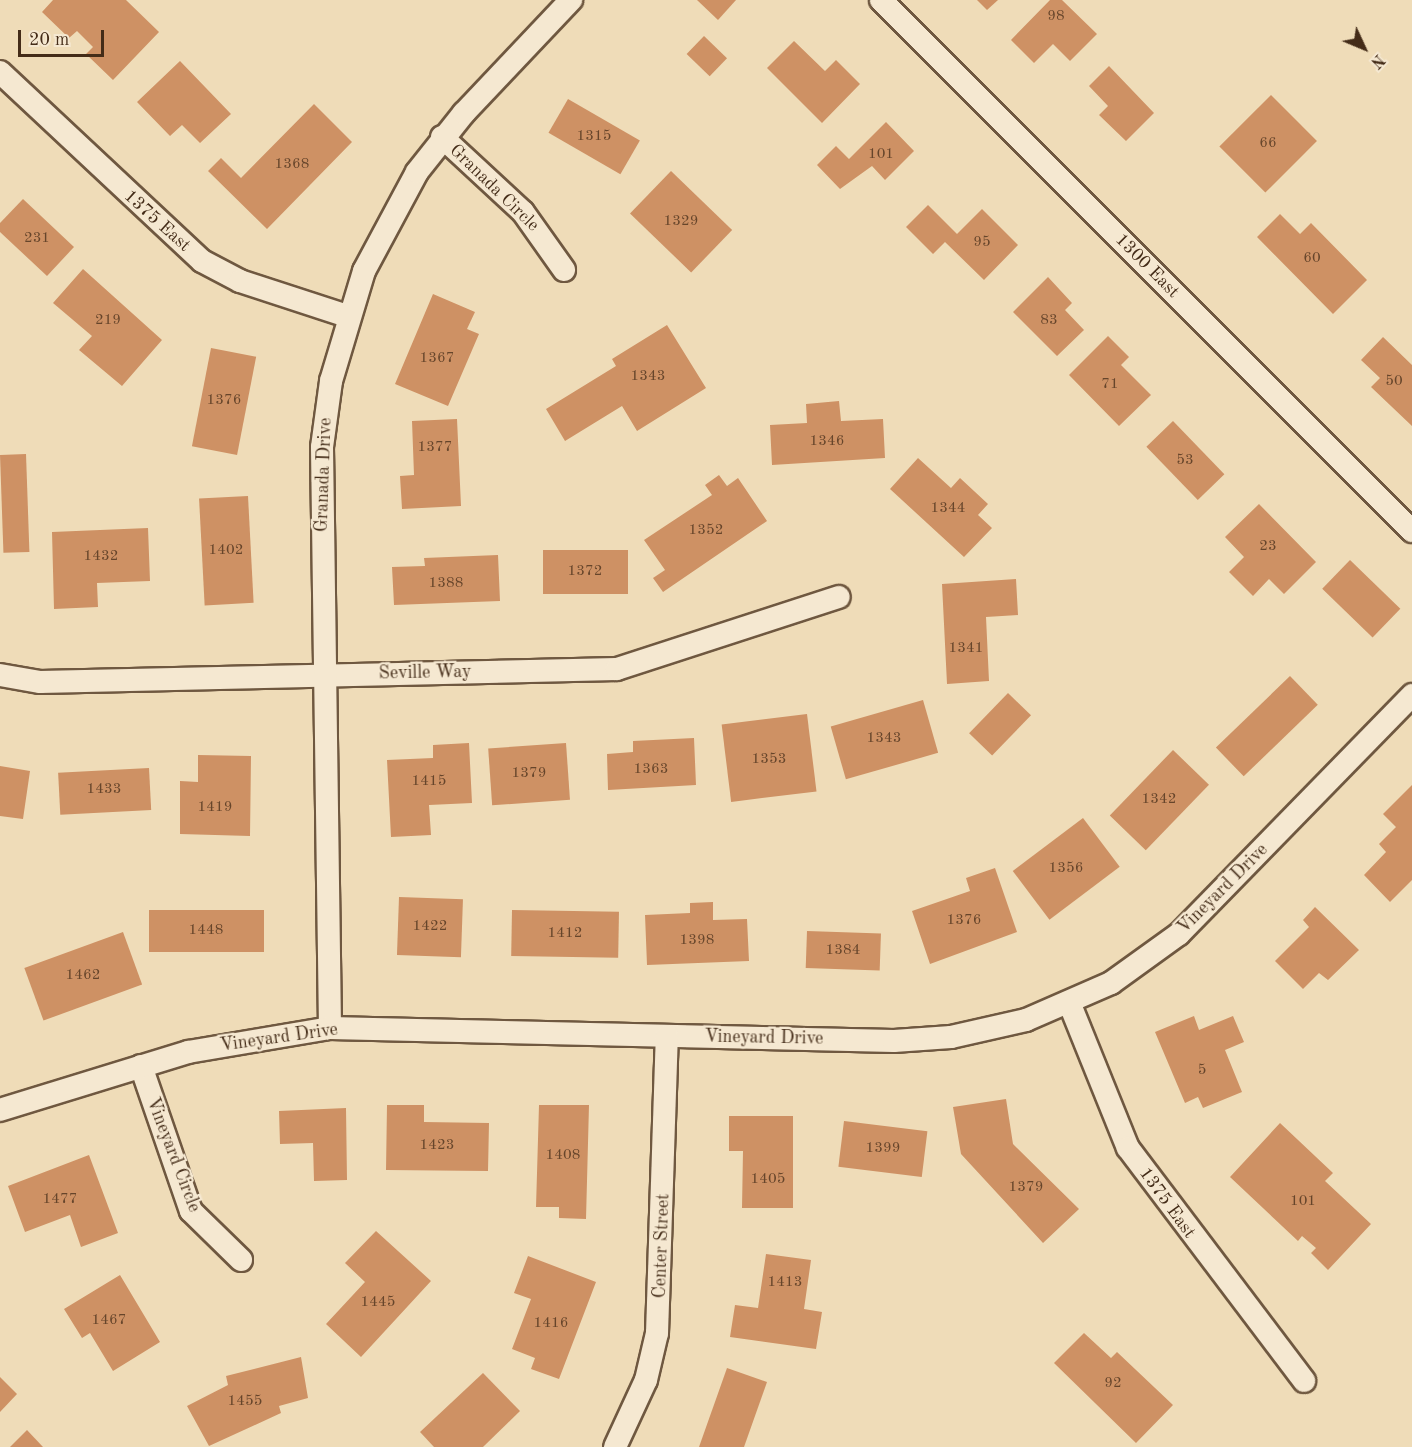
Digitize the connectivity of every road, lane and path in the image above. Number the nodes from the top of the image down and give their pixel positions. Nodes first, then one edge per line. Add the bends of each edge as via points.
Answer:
1 (570, 0) edge
2 (881, 0) edge
3 (0, 72) edge
4 (442, 137) junction
5 (564, 270) dead end
6 (347, 316) junction
7 (1412, 531) edge
8 (839, 597) dead end
9 (323, 674) junction
10 (0, 675) edge
11 (1412, 695) edge
12 (1069, 1002) junction
13 (330, 1028) junction
14 (667, 1036) junction
15 (141, 1066) junction
16 (0, 1110) edge
17 (241, 1260) dead end
18 (1304, 1381) dead end
19 (615, 1447) edge

1 - 4 street, Granada Drive
2 - 7 street, 1300 East
3 - 6 street, 1375 East via 202,261 240,281
4 - 5 street, Granada Circle via 523,213
4 - 6 street, Granada Drive via 378,239
6 - 9 street, Granada Drive via 322,447
8 - 9 street, Seville Way via 617,669
9 - 10 street, Seville Way via 40,682
9 - 13 street, Granada Drive
11 - 12 street, Vineyard Drive via 1179,934 1111,983
12 - 14 street, Vineyard Drive via 981,1032 922,1040
12 - 18 street, 1375 East via 1128,1149
13 - 14 street, Vineyard Drive
13 - 15 street, Vineyard Drive via 235,1042
14 - 19 street, Center Street via 657,1333 646,1380
15 - 16 street, Vineyard Drive
15 - 17 street, Vineyard Circle via 191,1211

